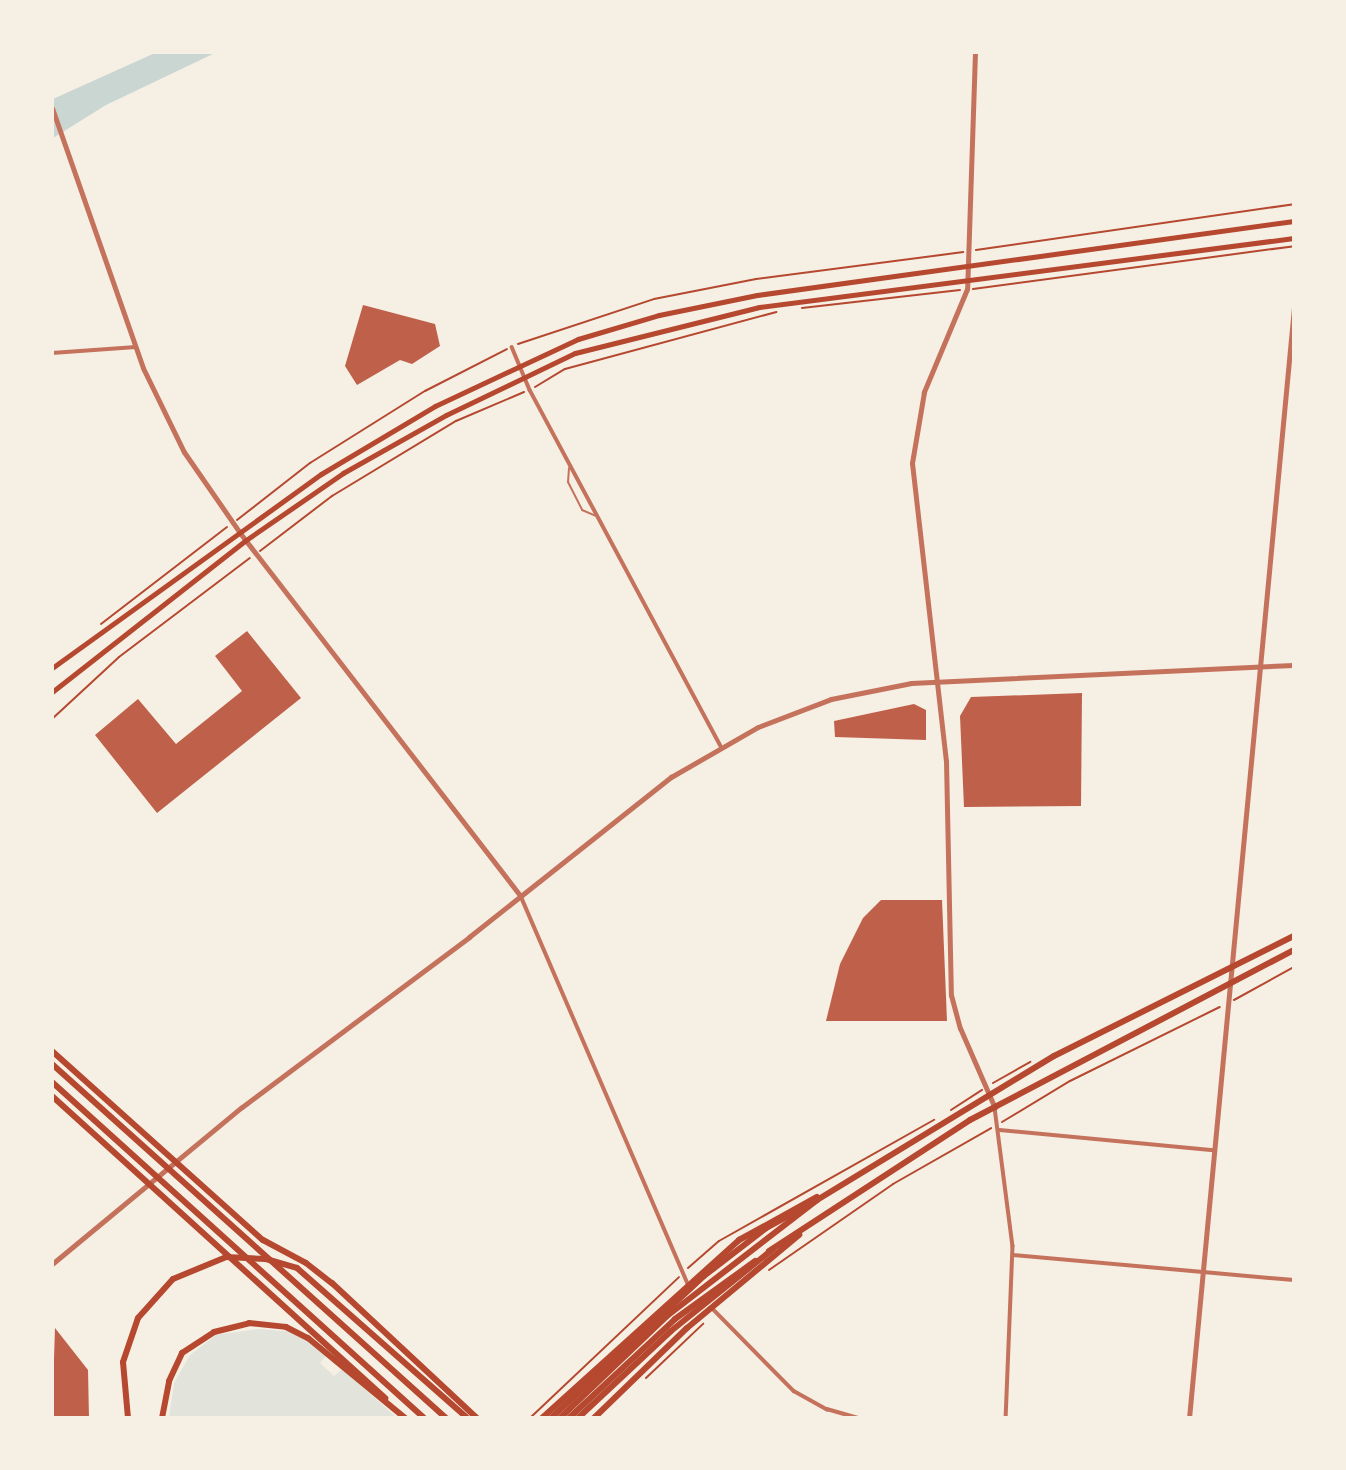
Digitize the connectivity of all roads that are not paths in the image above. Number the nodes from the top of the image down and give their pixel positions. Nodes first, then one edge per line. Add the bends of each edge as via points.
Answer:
1 (975, 52) edge
2 (52, 108) edge
3 (1293, 221) edge
4 (1293, 238) edge
5 (968, 268) junction
6 (966, 279) junction
7 (1293, 308) edge
8 (136, 347) junction
9 (512, 347) road end
10 (52, 353) edge
11 (519, 363) junction
12 (524, 378) junction
13 (570, 463) junction
14 (598, 518) junction
15 (240, 533) junction
16 (246, 540) junction
17 (1293, 665) edge
18 (52, 668) edge
19 (1260, 670) junction
20 (938, 680) junction
21 (52, 692) edge
22 (720, 745) junction
23 (521, 896) junction
24 (1293, 936) edge
25 (1293, 950) edge
26 (1231, 968) junction
27 (1229, 986) junction
28 (52, 1051) edge
29 (52, 1064) edge
30 (52, 1082) edge
31 (992, 1095) junction
32 (52, 1096) edge
33 (995, 1108) junction
34 (1000, 1130) junction
35 (1213, 1150) junction
36 (177, 1163) junction
37 (152, 1182) junction
38 (844, 1186) junction
39 (817, 1200) junction
40 (814, 1220) junction
41 (773, 1248) junction
42 (1013, 1255) junction
43 (52, 1264) edge
44 (1202, 1272) junction
45 (1293, 1280) edge
46 (688, 1283) junction
47 (711, 1307) junction
48 (128, 1418) edge
49 (162, 1418) edge
50 (405, 1418) edge
51 (424, 1418) edge
52 (446, 1418) edge
53 (467, 1418) edge
54 (477, 1418) edge
55 (542, 1418) edge
56 (551, 1418) edge
57 (560, 1418) edge
58 (569, 1418) edge
59 (578, 1418) edge
60 (594, 1418) edge
61 (859, 1418) edge
62 (1006, 1418) edge
63 (1189, 1418) edge

1 - 5 street
2 - 8 street
3 - 5 main road
4 - 6 main road
5 - 6 street
5 - 11 main road via 757,295 659,315 578,339
6 - 12 main road via 759,307 575,353
6 - 20 street via 967,289 924,392 913,448
7 - 19 street
8 - 10 street
8 - 15 street via 184,452
9 - 11 street
11 - 12 street
11 - 15 main road via 435,406 321,474
12 - 13 street
12 - 16 main road via 343,473
13 - 14 street
13 - 14 lane via 568,482 582,510
14 - 22 street
15 - 16 street
15 - 18 main road
16 - 21 main road
16 - 23 street
17 - 19 street
19 - 20 street
19 - 26 street
20 - 22 street via 831,699
20 - 31 street via 946,771 951,995 964,1040
22 - 23 street via 671,777
23 - 36 street via 253,1098
23 - 46 street
24 - 26 main road
25 - 27 main road
26 - 27 street
26 - 31 main road via 1054,1056
27 - 33 main road
27 - 35 street
28 - 36 main road
29 - 52 main road
30 - 51 main road
31 - 33 street
31 - 38 main road
32 - 37 main road
33 - 34 street
33 - 40 main road
34 - 35 street
34 - 42 street
35 - 44 street
36 - 37 street
36 - 54 main road via 263,1240 332,1283
37 - 43 street
37 - 50 main road
38 - 39 main road
38 - 46 main road via 792,1207 750,1233
39 - 56 main road via 750,1239
39 - 57 main road via 684,1303
40 - 41 main road
40 - 47 main road
41 - 58 main road via 675,1319
41 - 59 main road
42 - 44 street
42 - 62 street
44 - 45 street
44 - 63 street
46 - 55 main road
47 - 60 main road
47 - 61 street via 794,1391 827,1409
48 - 53 main road via 123,1362 138,1318 173,1279 226,1257 267,1259 297,1268
49 - 50 main road via 169,1381 183,1353 214,1332 249,1323 286,1327 308,1338

